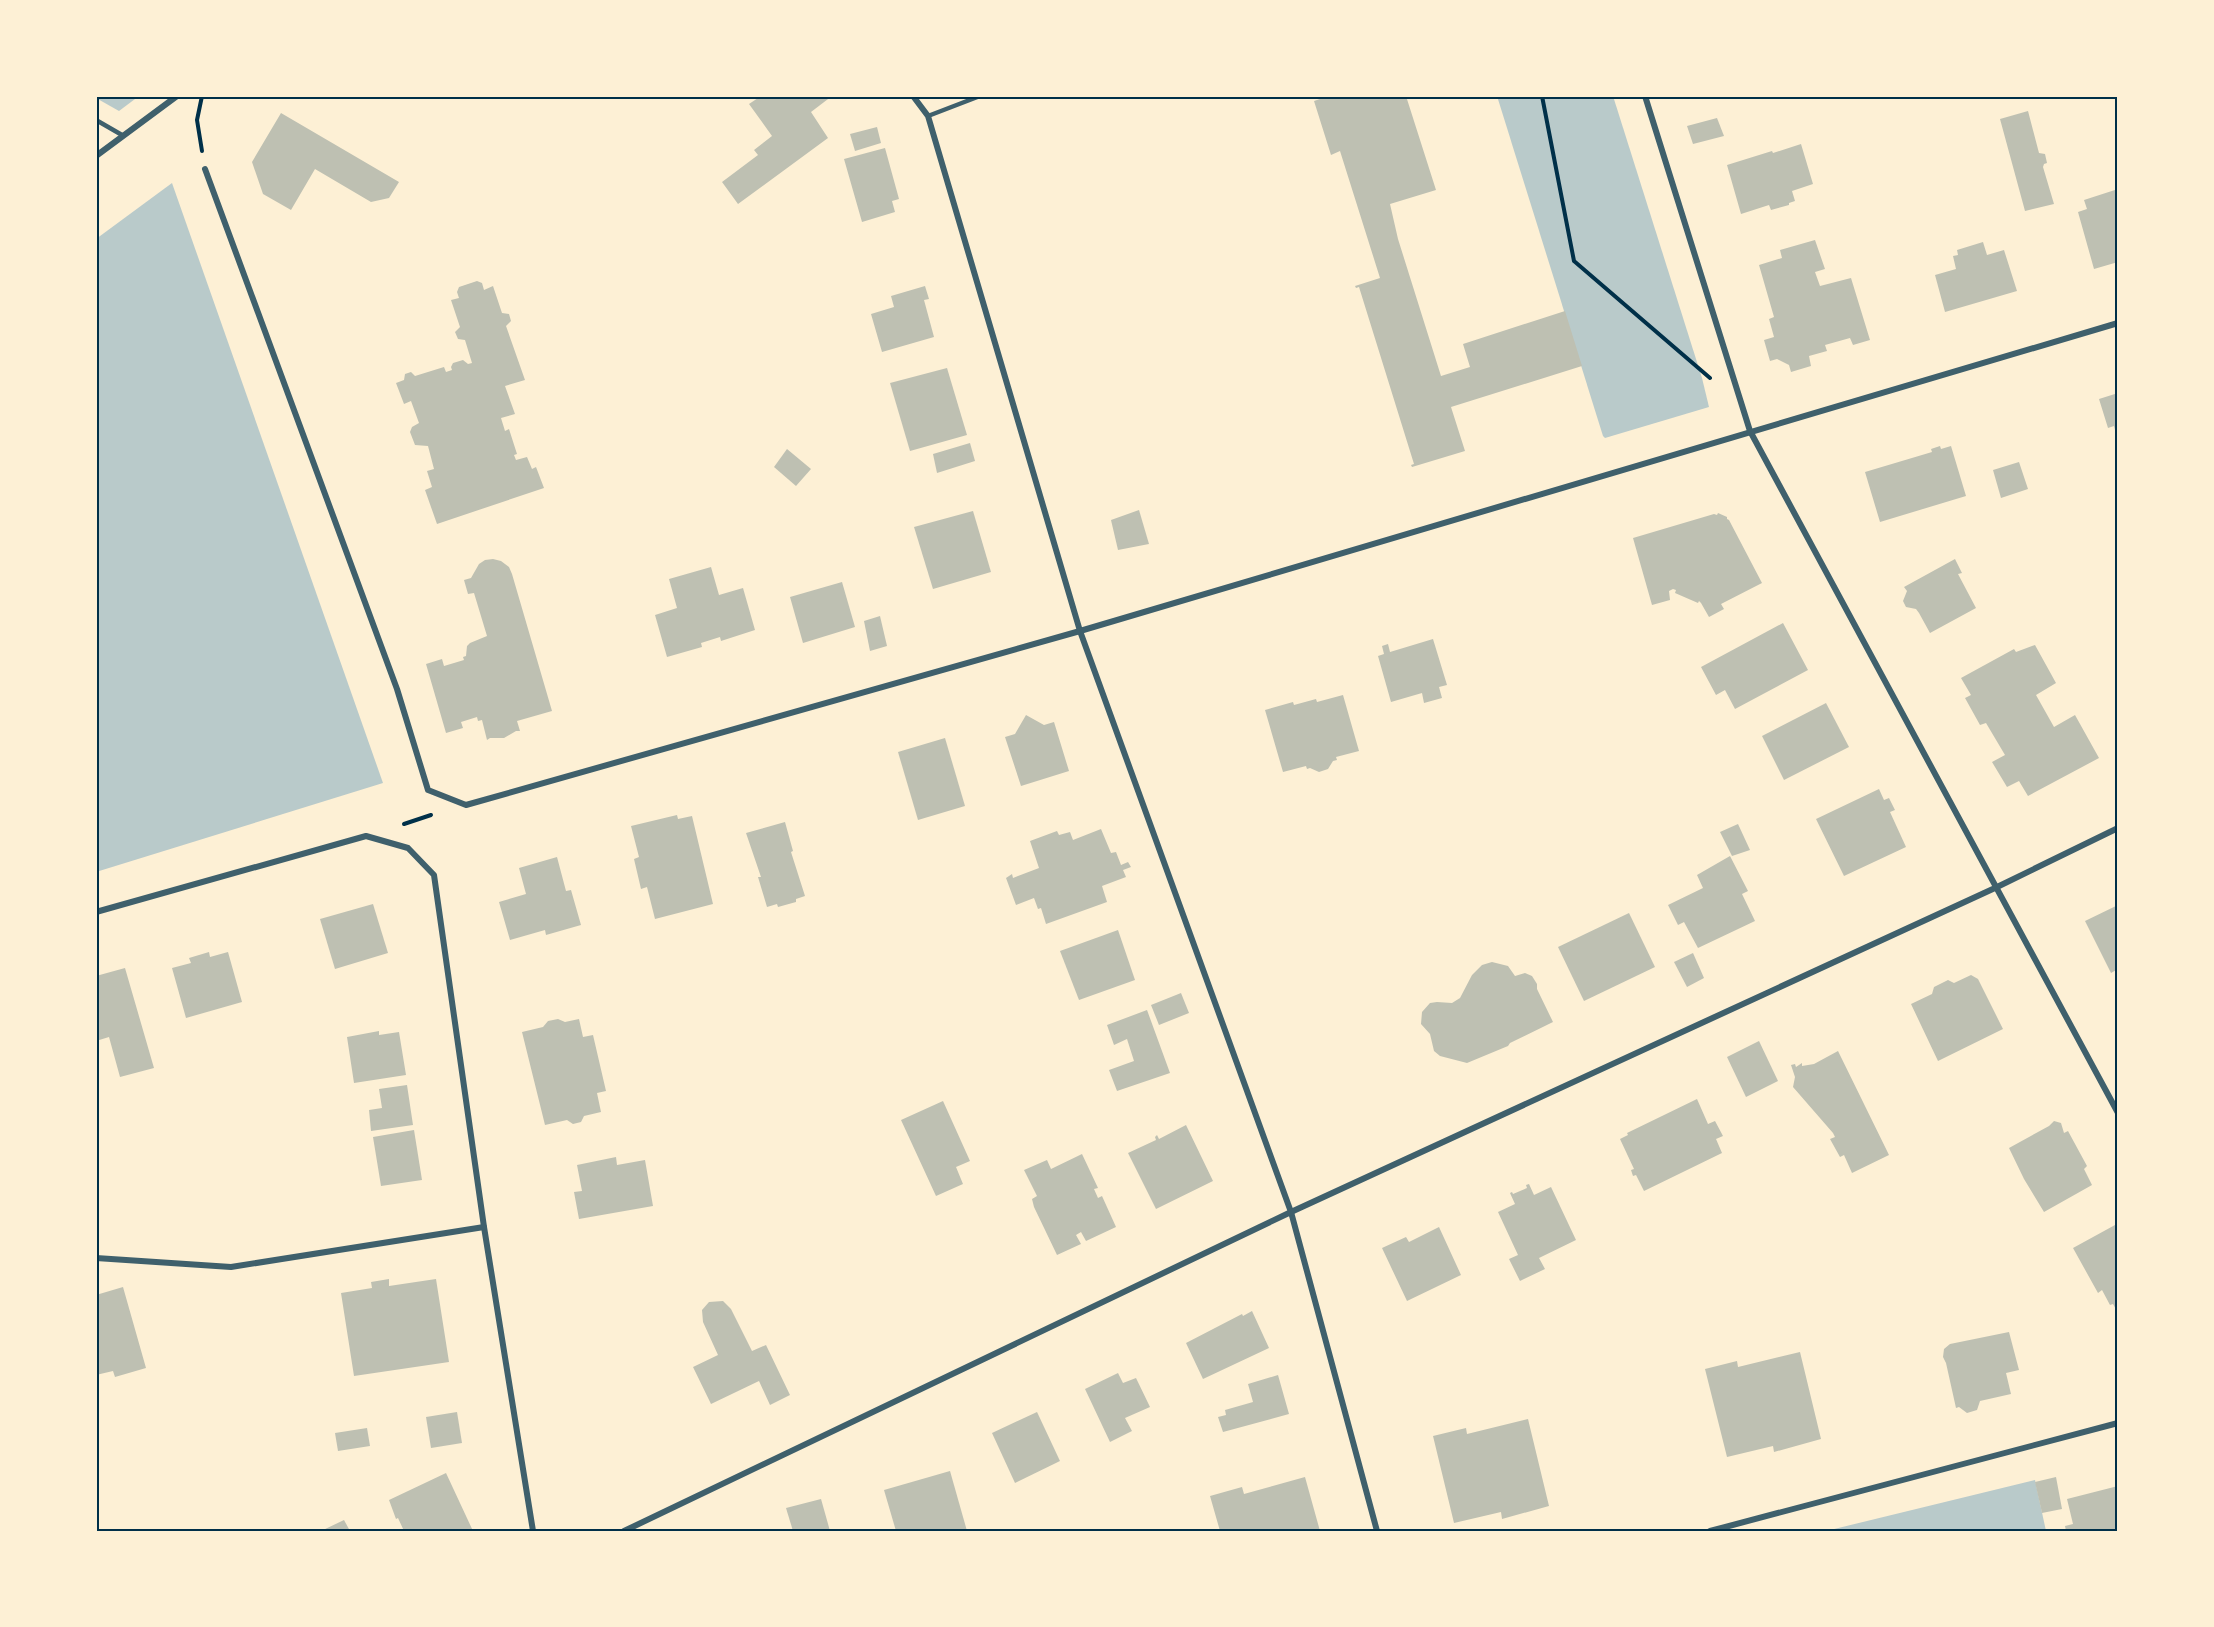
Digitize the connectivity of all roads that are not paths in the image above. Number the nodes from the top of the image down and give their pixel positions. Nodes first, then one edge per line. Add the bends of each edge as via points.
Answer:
1 (177, 96) edge
2 (913, 96) edge
3 (980, 96) edge
4 (1646, 96) edge
5 (928, 116) junction
6 (96, 120) edge
7 (122, 135) junction
8 (96, 156) edge
9 (206, 169) road end
10 (2118, 323) edge
11 (1750, 431) junction
12 (1080, 632) junction
13 (2118, 828) edge
14 (1995, 888) junction
15 (96, 912) edge
16 (2118, 1113) edge
17 (1290, 1212) junction
18 (484, 1227) junction
19 (96, 1258) edge
20 (2118, 1423) edge
21 (533, 1531) edge
22 (624, 1531) edge
23 (1377, 1531) edge
24 (1710, 1531) edge

1 - 7 street
2 - 5 street
3 - 5 lane
4 - 11 street
5 - 12 street
6 - 7 lane
7 - 8 street
9 - 12 street via 397,689 428,790 466,805
10 - 11 street
11 - 12 street
11 - 14 street
12 - 17 street
13 - 14 street
14 - 16 street
14 - 17 street
15 - 18 street via 366,836 408,849 434,875
17 - 22 street
17 - 23 street
18 - 19 street via 231,1268
18 - 21 street
20 - 24 street

